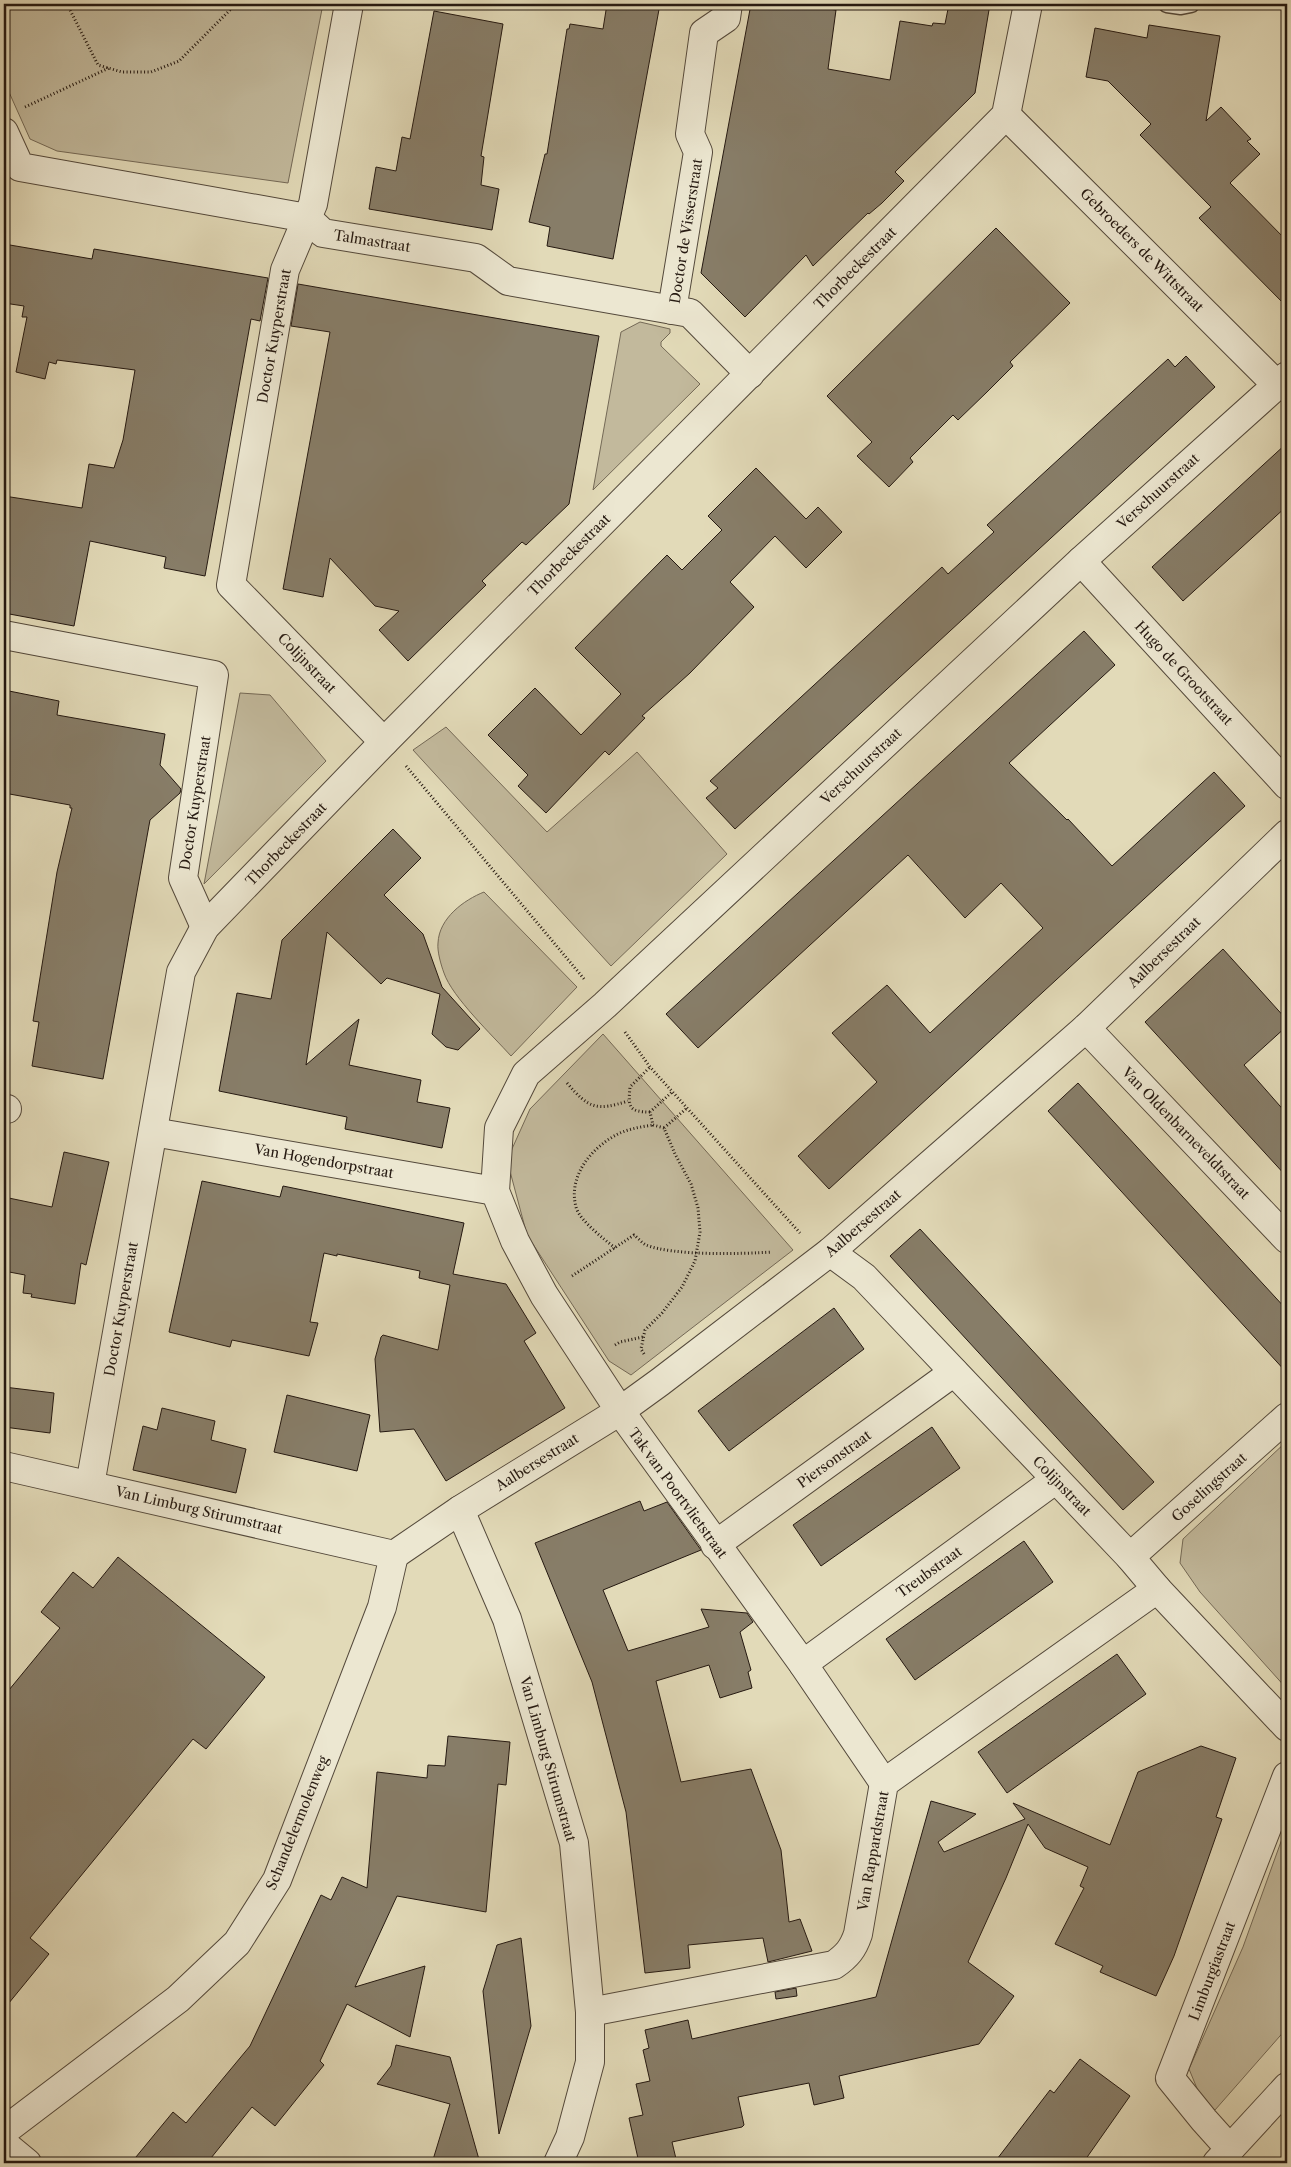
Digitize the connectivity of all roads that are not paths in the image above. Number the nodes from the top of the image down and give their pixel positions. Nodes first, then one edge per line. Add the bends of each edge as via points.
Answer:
1 (349, 4) edge
2 (728, 4) edge
3 (1028, 4) edge
4 (1167, 4) edge
5 (1191, 4) edge
6 (1006, 115) junction
7 (4, 132) edge
8 (307, 218) junction
9 (672, 310) junction
10 (750, 374) junction
11 (1282, 380) edge
12 (1081, 561) junction
13 (231, 585) joint
14 (4, 635) edge
15 (384, 742) junction
16 (1287, 785) edge
17 (1287, 834) edge
18 (205, 927) junction
19 (1086, 1028) junction
20 (152, 1132) junction
21 (495, 1191) junction
22 (1287, 1239) edge
23 (830, 1252) junction
24 (954, 1372) junction
25 (620, 1411) junction
26 (1287, 1417) edge
27 (4, 1466) edge
28 (1055, 1480) junction
29 (90, 1485) junction
30 (460, 1510) junction
31 (715, 1545) junction
32 (394, 1555) junction
33 (1130, 1557) junction
34 (1157, 1589) junction
35 (803, 1664) junction
36 (1287, 1727) edge
37 (1287, 1776) edge
38 (884, 1782) junction
39 (590, 2012) junction
40 (1287, 2087) edge
41 (4, 2131) edge
42 (4, 2144) edge
43 (1224, 2156) edge
44 (27, 2163) edge
45 (558, 2163) edge

1 - 8 street, Doctor Kuyperstraat via 313,204
2 - 9 street, Doctor de Visserstraat via 726,18 704,33 690,134 698,152
3 - 6 street
4 - 5 lane
6 - 10 street, Thorbeckestraat
6 - 11 street, Gebroeders de Wittstraat
7 - 8 street, Talmastraat via 20,167
8 - 9 street, Talmastraat via 323,233 476,258 508,282
8 - 13 street, Doctor Kuyperstraat via 285,270
9 - 10 street, Doctor de Visserstraat via 690,313
10 - 15 street, Thorbeckestraat
11 - 12 street, Verschuurstraat
12 - 16 street, Hugo de Grootstraat
12 - 21 street, Verschuurstraat via 605,1005 526,1074 499,1128
13 - 15 street, Colijnstraat
14 - 18 street, Doctor Kuyperstraat via 214,675 183,878
15 - 18 street, Thorbeckestraat
17 - 19 street, Aalbersestraat
18 - 20 street, Thorbeckestraat via 182,972
19 - 22 street, Van Oldenbarneveldtstraat
19 - 23 street, Aalbersestraat
20 - 21 street, Van Hogendorpstraat
20 - 29 street, Doctor Kuyperstraat
21 - 25 street, Tak van Poortvlietstraat via 514,1241 544,1295
23 - 24 street, Colijnstraat via 864,1276
23 - 25 street, Aalbersestraat
24 - 28 street, Colijnstraat
24 - 31 street, Piersonstraat
25 - 30 street, Aalbersestraat
25 - 31 street, Tak van Poortvlietstraat
26 - 33 street, Goselingstraat
27 - 29 street, Van Limburg Stirumstraat
28 - 33 street, Colijnstraat
28 - 35 street, Treubstraat
29 - 32 street, Van Limburg Stirumstraat
30 - 32 street, Aalbersestraat
30 - 39 street, Van Limburg Stirumstraat via 507,1620 574,1843
31 - 35 street, Tak van Poortvlietstraat
32 - 41 street, Schandelermolenweg via 382,1607 277,1880 237,1943 178,2000
33 - 34 street, Colijnstraat
34 - 36 street, Colijnstraat
34 - 38 street, Van Rappardstraat
35 - 38 street, Tak van Poortvlietstraat
37 - 43 street, Limburgiastraat via 1170,2078 1204,2120
38 - 39 street, Van Rappardstraat via 858,1934 847,1956 834,1965
39 - 45 street, Van Limburg Stirumstraat via 590,2062 570,2137
40 - 43 street, Limburgiastraat
42 - 44 street

